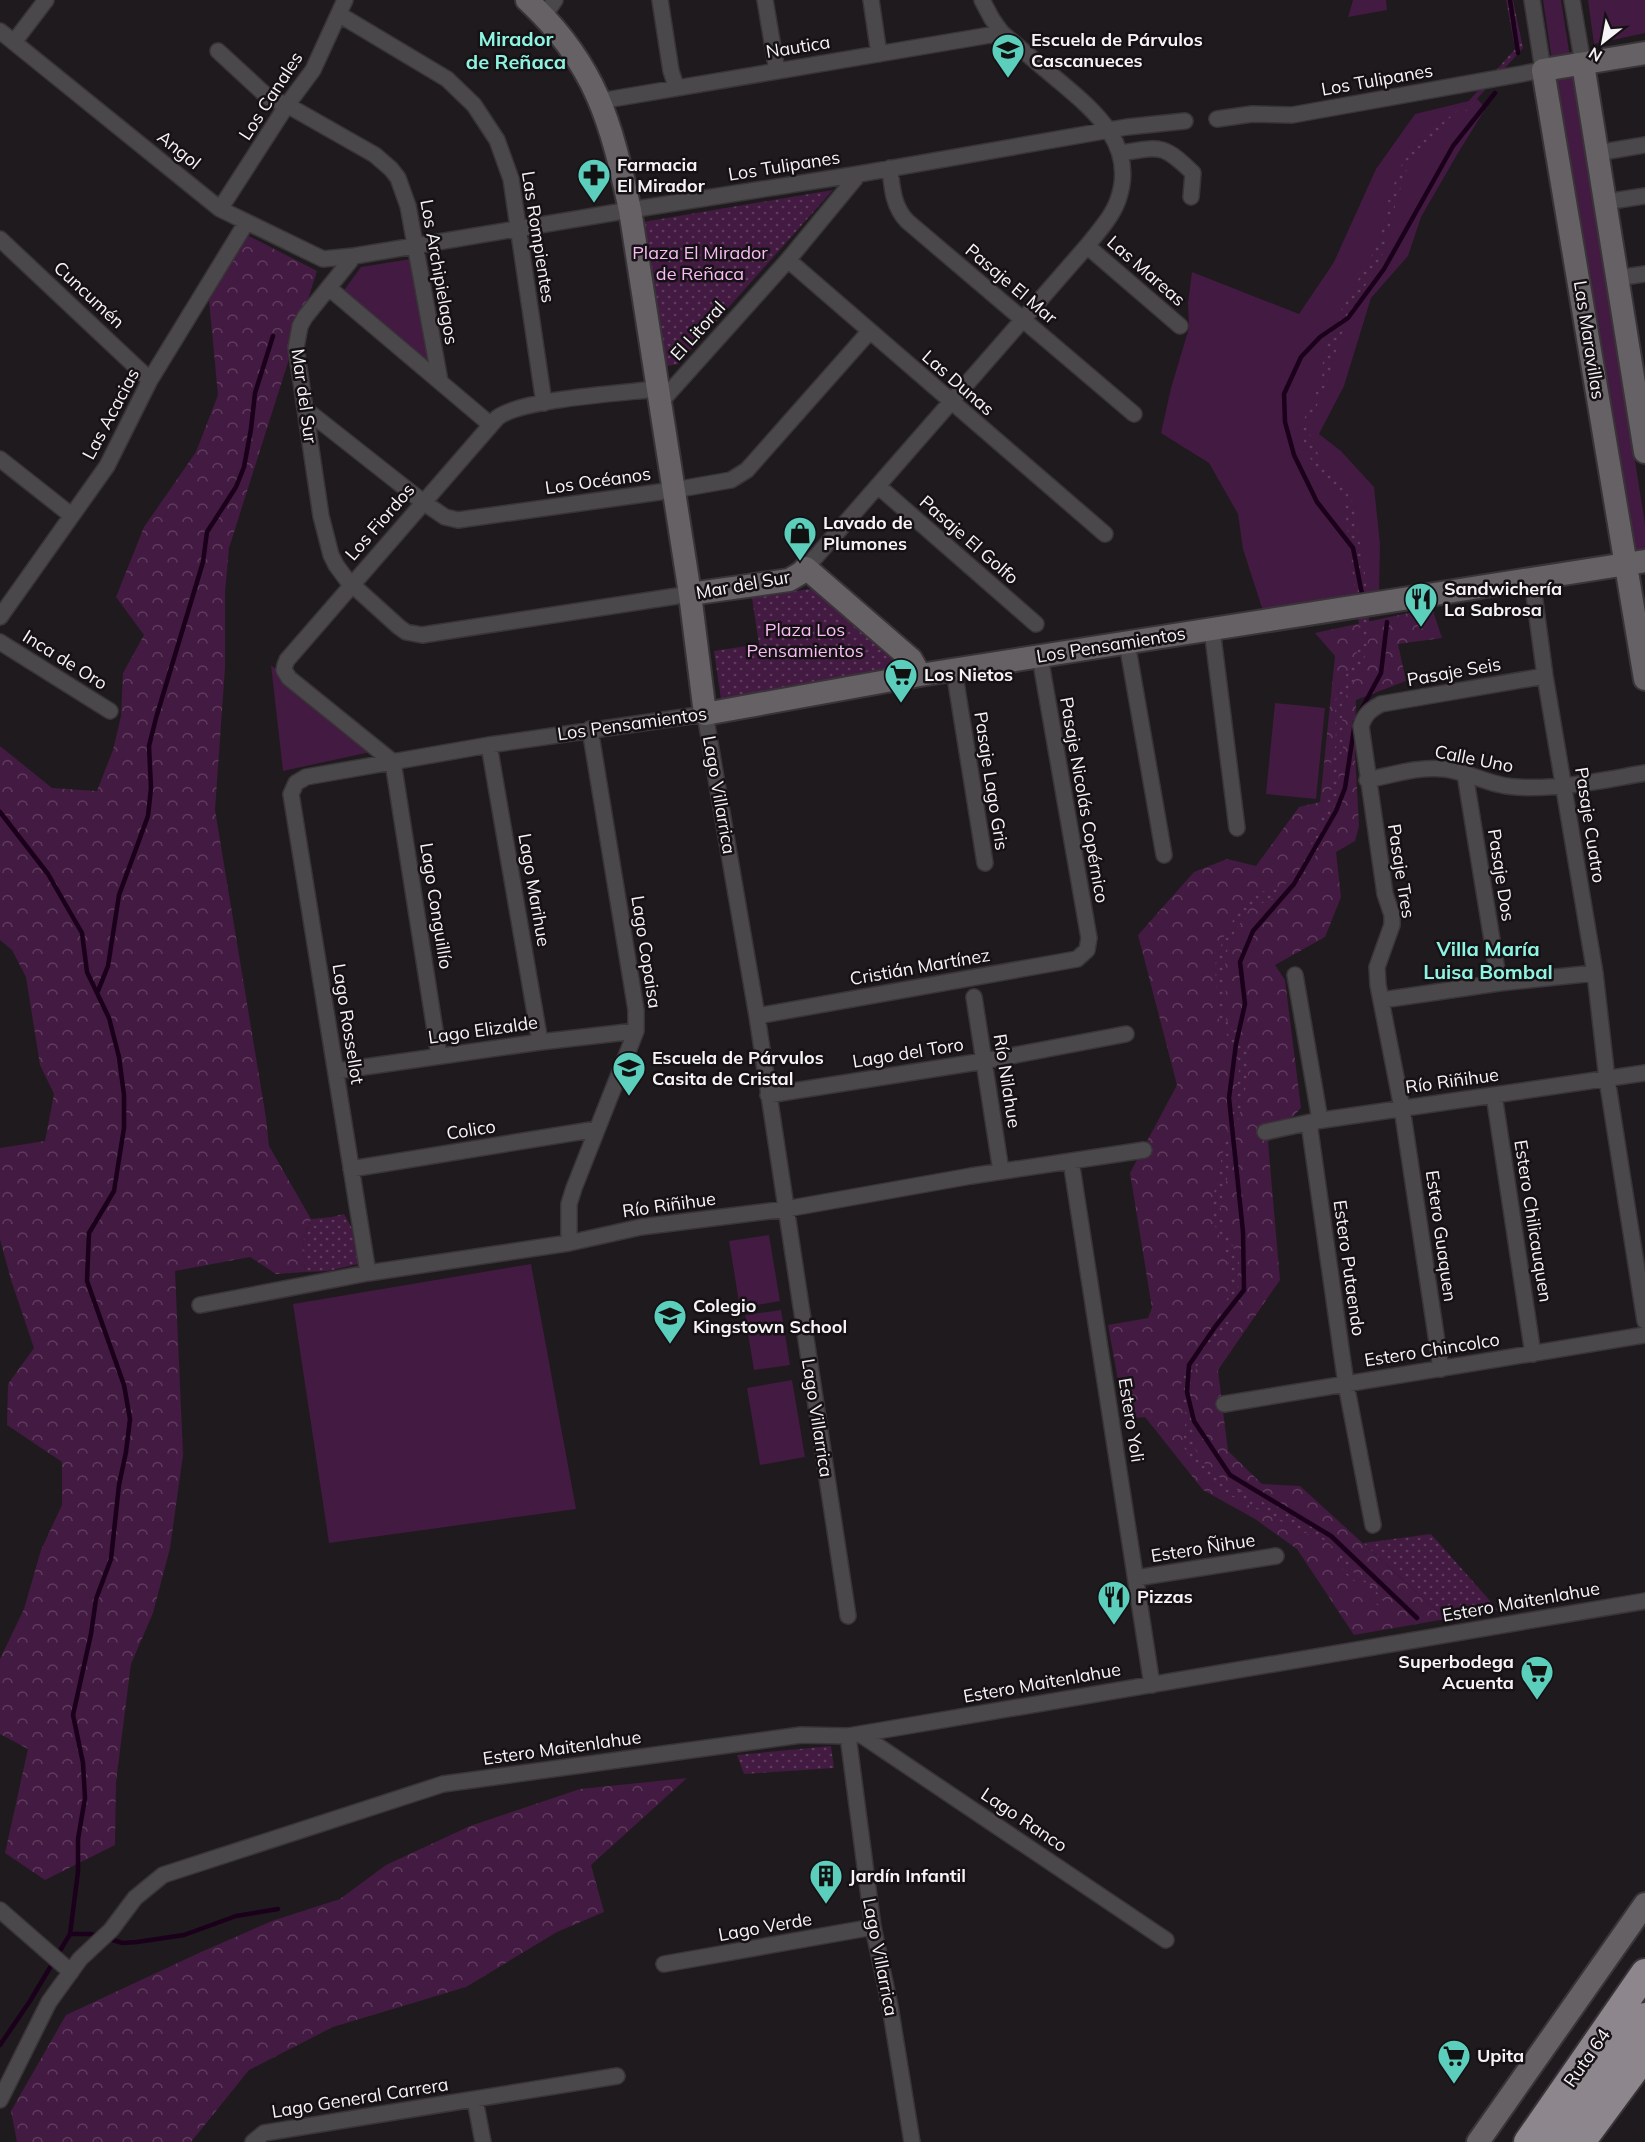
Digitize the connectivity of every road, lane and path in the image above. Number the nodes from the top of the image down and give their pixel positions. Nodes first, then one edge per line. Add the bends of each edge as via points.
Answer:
1 (46, 0) edge
2 (527, 0) edge
3 (660, 0) edge
4 (765, 0) edge
5 (871, 0) edge
6 (982, 0) edge
7 (1532, 0) edge
8 (1572, 0) edge
9 (343, 7) edge
10 (549, 8) edge
11 (0, 30) edge
12 (1002, 33) junction
13 (14, 42) junction
14 (218, 51) dead end
15 (1645, 53) edge
16 (879, 54) junction
17 (1582, 64) junction
18 (1544, 70) junction
19 (777, 71) junction
20 (676, 86) junction
21 (600, 101) junction
22 (287, 105) junction
23 (1217, 119) dead end
24 (1185, 121) dead end
25 (1110, 130) junction
26 (1645, 145) edge
27 (1120, 153) junction
28 (1597, 153) junction
29 (890, 168) junction
30 (859, 174) junction
31 (1645, 196) edge
32 (1191, 197) dead end
33 (1605, 202) junction
34 (220, 209) junction
35 (630, 210) junction
36 (246, 223) junction
37 (519, 229) junction
38 (0, 239) edge
39 (415, 246) junction
40 (1087, 246) junction
41 (354, 256) junction
42 (788, 260) junction
43 (1645, 274) edge
44 (1617, 278) junction
45 (329, 288) junction
46 (1023, 319) junction
47 (1180, 326) dead end
48 (869, 332) junction
49 (150, 380) junction
50 (440, 381) junction
51 (658, 396) junction
52 (544, 403) junction
53 (950, 403) junction
54 (305, 409) junction
55 (1134, 414) dead end
56 (491, 425) junction
57 (1645, 452) edge
58 (0, 459) edge
59 (878, 486) junction
60 (674, 490) junction
61 (423, 502) junction
62 (71, 515) junction
63 (1105, 534) dead end
64 (1636, 563) edge
65 (806, 568) junction
66 (1532, 579) junction
67 (352, 585) junction
68 (690, 594) junction
69 (0, 616) edge
70 (1036, 624) dead end
71 (1212, 629) junction
72 (0, 642) edge
73 (1127, 643) junction
74 (1040, 657) junction
75 (954, 670) junction
76 (920, 675) junction
77 (1545, 676) junction
78 (1645, 680) edge
79 (1370, 710) joint
80 (110, 711) dead end
81 (705, 714) junction
82 (590, 729) junction
83 (489, 745) junction
84 (393, 762) junction
85 (1645, 773) edge
86 (1465, 774) junction
87 (1367, 780) junction
88 (296, 783) joint
89 (1564, 786) junction
90 (1238, 828) dead end
91 (1164, 855) dead end
92 (985, 863) dead end
93 (1087, 950) joint
94 (1595, 973) junction
95 (1295, 975) dead end
96 (1499, 983) junction
97 (974, 997) dead end
98 (1382, 1000) junction
99 (757, 1016) junction
100 (636, 1031) junction
101 (1126, 1034) dead end
102 (540, 1042) junction
103 (440, 1056) junction
104 (984, 1061) junction
105 (336, 1071) junction
106 (1645, 1073) edge
107 (1607, 1078) junction
108 (768, 1095) junction
109 (1494, 1095) junction
110 (1402, 1108) junction
111 (1316, 1121) junction
112 (597, 1129) junction
113 (1265, 1132) dead end
114 (1144, 1150) dead end
115 (1071, 1161) junction
116 (351, 1169) junction
117 (1001, 1171) junction
118 (786, 1209) junction
119 (569, 1243) junction
120 (368, 1273) junction
121 (200, 1305) dead end
122 (1645, 1322) edge
123 (1645, 1335) edge
124 (1533, 1354) junction
125 (1441, 1369) junction
126 (1346, 1384) junction
127 (1224, 1404) dead end
128 (1372, 1525) dead end
129 (1276, 1556) dead end
130 (1136, 1578) junction
131 (1645, 1601) edge
132 (848, 1616) dead end
133 (1152, 1684) junction
134 (854, 1735) junction
135 (1645, 1904) edge
136 (0, 1910) edge
137 (873, 1927) junction
138 (1166, 1940) dead end
139 (664, 1965) dead end
140 (71, 1972) junction
141 (1645, 1973) edge
142 (1645, 2017) edge
143 (1645, 2055) edge
144 (617, 2076) dead end
145 (0, 2100) edge
146 (475, 2100) junction
147 (253, 2142) edge
148 (483, 2142) edge
149 (912, 2142) edge
150 (1478, 2142) edge
151 (1528, 2142) edge
152 (1558, 2142) edge
153 (1581, 2142) edge

1 - 13 street
2 - 10 street, Lago Villarrica
3 - 20 street
4 - 19 street
5 - 16 street
6 - 12 street, Mar del Sur
7 - 18 street, Las Maravillas
8 - 17 street, Las Maravillas
9 - 22 street, Los Canales via 314,69
9 - 37 street, Las Rompientes via 434,70 474,105 505,159
10 - 21 street, Lago Villarrica
11 - 13 street, Angol
12 - 16 street, Nautica
12 - 25 street, Mar del Sur via 1094,110
13 - 34 street, Angol
14 - 22 street, Los Archipielagos via 269,98
15 - 17 street
16 - 19 street, Nautica
17 - 18 street
17 - 28 street, Las Maravillas
18 - 23 street, Los Tulipanes via 1292,115 1252,114
18 - 64 street, Las Maravillas
19 - 20 street, Nautica
20 - 21 street, Nautica
21 - 35 street, Lago Villarrica via 613,136
22 - 34 street, Los Canales
22 - 39 street, Los Archipielagos via 375,155 392,169 406,196
24 - 25 street, Los Tulipanes
25 - 27 street, Mar del Sur
25 - 29 street, Los Tulipanes
26 - 28 street
27 - 32 street via 1159,148 1171,153 1193,173
27 - 40 street, Mar del Sur via 1123,178 1117,202
28 - 33 street, Las Maravillas
29 - 30 street, Los Tulipanes
29 - 46 street, Pasaje El Mar via 894,199 902,217
30 - 35 street, Los Tulipanes
30 - 42 street, El Litoral
31 - 33 street
33 - 44 street, Las Maravillas
34 - 36 street, Angol
35 - 37 street, Los Tulipanes
35 - 51 street, Lago Villarrica
36 - 41 street, Angol via 323,259
36 - 49 street, Las Acacias
37 - 39 street, Los Tulipanes
37 - 52 street, Las Rompientes
38 - 49 street, Cuncumén
39 - 41 street, Los Tulipanes
39 - 50 street, Los Archipielagos
40 - 46 street, Mar del Sur
40 - 47 street, Las Mareas
41 - 45 street, Mar del Sur
42 - 48 street, Las Dunas
42 - 51 street, El Litoral
43 - 44 street
44 - 57 street, Las Maravillas
45 - 50 street
45 - 54 street, Mar del Sur via 305,317 297,337
46 - 53 street, Mar del Sur
46 - 55 street, Pasaje El Mar
48 - 53 street, Las Dunas
48 - 60 street, Los Océanos via 747,470 731,480
49 - 62 street, Las Acacias via 107,466
50 - 56 street
51 - 52 street, Los Fiordos
51 - 60 street, Lago Villarrica
52 - 56 street, Los Fiordos via 505,411
53 - 59 street, Mar del Sur
53 - 63 street, Las Dunas
54 - 61 street, Los Océanos
54 - 67 street, Mar del Sur via 321,516 331,555
56 - 61 street, Los Fiordos
58 - 62 street
59 - 65 street, Mar del Sur
59 - 70 street, Pasaje El Golfo
60 - 61 street, Los Océanos via 458,520 445,517
60 - 68 street, Lago Villarrica
61 - 67 street, Los Fiordos
62 - 69 street, Las Acacias
64 - 66 street, Los Pensamientos
64 - 78 street, Las Maravillas
65 - 68 street, Mar del Sur via 789,580
65 - 76 street via 911,659
66 - 71 street, Los Pensamientos
66 - 77 street, Pasaje Cuatro
67 - 68 street, Mar del Sur via 406,632 422,635
67 - 84 street, Los Fiordos via 287,660 284,670
68 - 81 street, Lago Villarrica
71 - 73 street, Los Pensamientos
71 - 90 street
72 - 80 street, Inca de Oro
73 - 74 street, Los Pensamientos
73 - 91 street
74 - 75 street, Los Pensamientos
74 - 93 street, Pasaje Nicolás Copérnico via 1089,938
75 - 76 street, Los Pensamientos
75 - 92 street, Pasaje Lago Gris
76 - 81 street, Los Pensamientos
77 - 79 street, Pasaje Seis via 1380,704
77 - 89 street, Pasaje Cuatro
79 - 87 street, Pasaje Tres via 1361,726
81 - 82 street, Los Pensamientos
81 - 99 street, Lago Villarrica
82 - 83 street, Los Pensamientos
82 - 100 street, Lago Copaisa via 636,1010
83 - 84 street, Los Pensamientos
83 - 102 street, Lago Marihue
84 - 88 street, Los Pensamientos via 306,777
84 - 103 street, Lago Conguillío
85 - 89 street, Calle Uno
86 - 87 street, Calle Uno via 1423,768
86 - 89 street, Calle Uno via 1496,785
86 - 96 street, Pasaje Dos
87 - 98 street, Pasaje Tres via 1385,894 1392,915 1377,967
88 - 105 street, Lago Rossellot via 291,794
89 - 94 street, Pasaje Cuatro
93 - 99 street, Cristián Martínez via 1077,959
94 - 96 street
94 - 107 street, Pasaje Cuatro
95 - 111 street, Estero Putaendo
96 - 98 street
97 - 104 street, Río Nilahue
98 - 110 street, Pasaje Tres
99 - 108 street, Lago Villarrica
100 - 102 street, Lago Elizalde
100 - 112 street, Lago Copaisa
101 - 104 street, Lago del Toro
102 - 103 street, Lago Elizalde
103 - 105 street, Lago Elizalde
104 - 108 street, Lago del Toro
104 - 117 street, Río Nilahue
105 - 116 street, Lago Rossellot
106 - 107 street, Río Riñihue
107 - 109 street, Río Riñihue
107 - 122 street, Pasaje Cuatro
108 - 118 street, Lago Villarrica
109 - 110 street, Río Riñihue
109 - 124 street, Estero Chilicauquen
110 - 111 street, Río Riñihue
110 - 125 street, Estero Guaquen
111 - 113 street, Río Riñihue
111 - 126 street, Estero Putaendo via 1310,1130
112 - 116 street, Colico
112 - 119 street, Lago Copaisa via 569,1204
114 - 115 street, Río Riñihue
115 - 117 street, Río Riñihue
115 - 130 street, Estero Yoli
116 - 120 street, Lago Rossellot
117 - 118 street, Río Riñihue
118 - 119 street, Río Riñihue via 641,1227
118 - 132 street, Lago Villarrica
119 - 120 street, Río Riñihue
120 - 121 street, Río Riñihue
123 - 124 street, Estero Chincolco
124 - 125 street, Estero Chincolco
125 - 126 street, Estero Chincolco
126 - 127 street, Estero Chincolco
126 - 128 street, Estero Putaendo
129 - 130 street, Estero Ñihue
130 - 133 street, Estero Yoli
131 - 133 street, Estero Maitenlahue
133 - 134 street, Estero Maitenlahue
134 - 137 street, Lago Villarrica
134 - 138 street, Lago Ranco
134 - 140 street, Estero Maitenlahue via 801,1735 443,1784 163,1875 135,1898
135 - 150 street
136 - 140 street
137 - 139 street, Lago Verde
137 - 149 street, Lago Villarrica
140 - 145 street, Estero Maitenlahue via 49,2002
141 - 151 highway, Ruta 64
142 - 152 highway, Ruta 64
143 - 153 highway
144 - 146 street, Lago General Carrera
146 - 147 street, Lago General Carrera via 264,2133
146 - 148 street

